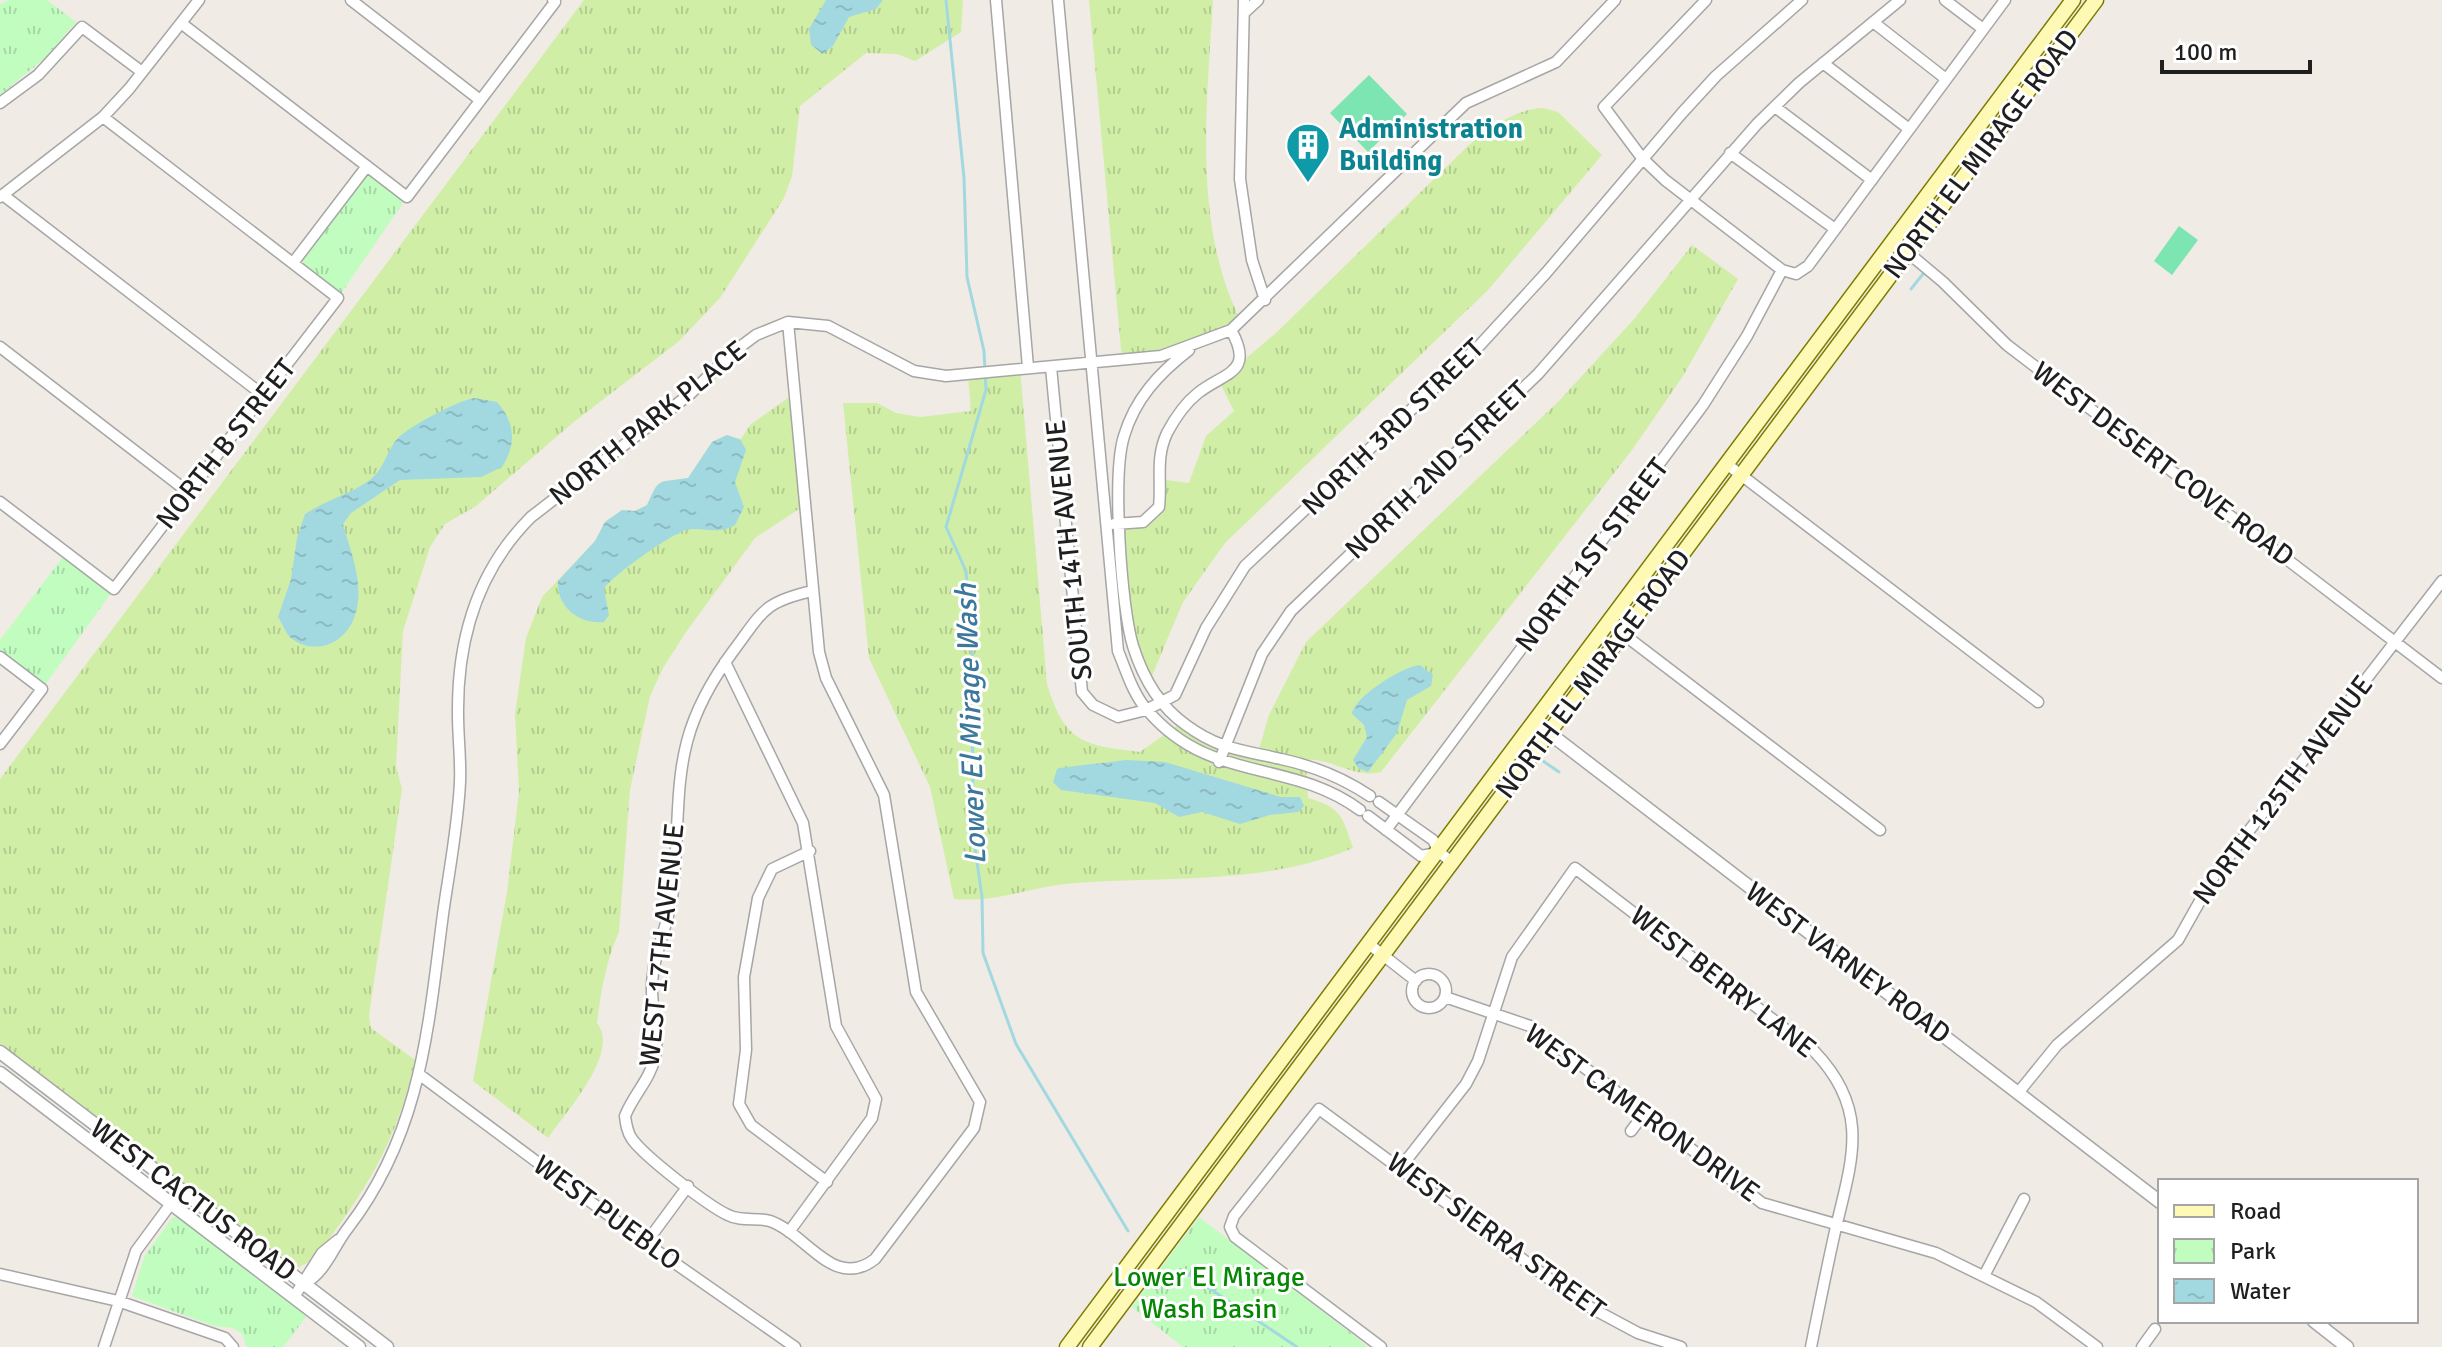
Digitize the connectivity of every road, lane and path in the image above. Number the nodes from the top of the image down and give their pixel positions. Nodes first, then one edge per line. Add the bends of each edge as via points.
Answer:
1 (199, 0) edge
2 (351, 0) edge
3 (996, 0) edge
4 (1058, 0) edge
5 (1244, 0) edge
6 (1258, 0) edge
7 (1615, 0) edge
8 (1706, 0) edge
9 (1802, 0) edge
10 (1900, 0) edge
11 (1945, 0) edge
12 (2005, 0) edge
13 (2073, 0) edge
14 (2096, 0) edge
15 (554, 1) edge
16 (1245, 12) junction
17 (1873, 22) junction
18 (181, 23) junction
19 (1983, 29) junction
20 (1823, 63) junction
21 (142, 72) junction
22 (1946, 79) junction
23 (480, 100) junction
24 (0, 103) edge
25 (1775, 107) junction
26 (103, 117) junction
27 (1909, 129) junction
28 (1730, 153) junction
29 (1642, 158) junction
30 (367, 166) junction
31 (1872, 180) junction
32 (2, 196) edge
33 (1690, 200) junction
34 (1835, 229) junction
35 (1894, 241) junction
36 (1907, 252) junction
37 (293, 263) junction
38 (1782, 270) junction
39 (1265, 300) junction
40 (788, 322) junction
41 (1231, 330) junction
42 (1193, 346) junction
43 (0, 347) edge
44 (1092, 364) junction
45 (1028, 367) junction
46 (1051, 367) junction
47 (263, 395) junction
48 (1728, 465) junction
49 (1741, 475) junction
50 (188, 492) junction
51 (0, 502) edge
52 (1120, 523) junction
53 (1106, 526) junction
54 (2442, 581) edge
55 (812, 591) junction
56 (1610, 624) junction
57 (1623, 634) junction
58 (2395, 642) junction
59 (0, 657) edge
60 (725, 662) junction
61 (2442, 678) edge
62 (2038, 702) dead end
63 (1160, 703) junction
64 (1146, 710) junction
65 (1536, 723) junction
66 (1550, 733) junction
67 (0, 744) edge
68 (1224, 747) junction
69 (1219, 762) junction
70 (1399, 814) junction
71 (1386, 830) junction
72 (1880, 830) dead end
73 (810, 851) junction
74 (1439, 852) junction
75 (1453, 863) junction
76 (1370, 945) junction
77 (1384, 956) junction
78 (1416, 981) junction
79 (1445, 997) junction
80 (1493, 1012) junction
81 (0, 1052) edge
82 (0, 1073) edge
83 (420, 1075) junction
84 (2018, 1093) junction
85 (1644, 1114) junction
86 (1631, 1131) dead end
87 (1401, 1167) junction
88 (827, 1182) junction
89 (688, 1186) junction
90 (181, 1190) junction
91 (2024, 1199) dead end
92 (2158, 1200) edge
93 (171, 1204) junction
94 (1837, 1224) junction
95 (789, 1232) junction
96 (646, 1243) junction
97 (0, 1274) edge
98 (1985, 1274) junction
99 (304, 1284) junction
100 (294, 1297) junction
101 (118, 1301) junction
102 (2317, 1323) edge
103 (2155, 1329) dead end
104 (233, 1345) edge
105 (104, 1347) edge
106 (359, 1347) edge
107 (387, 1347) edge
108 (795, 1347) edge
109 (1067, 1347) edge
110 (1090, 1347) edge
111 (1381, 1347) edge
112 (1681, 1347) edge
113 (1811, 1347) edge
114 (2097, 1347) edge
115 (2142, 1347) edge
116 (2347, 1347) edge

1 - 18 street
2 - 23 street
3 - 45 street
4 - 44 street
5 - 16 street
6 - 16 street
7 - 39 street, NORTH PARK PLACE via 1556,62 1466,103
8 - 29 street via 1604,107
9 - 29 street, NORTH 3RD STREET via 1716,76
10 - 17 street, NORTH 2ND STREET
11 - 19 street
12 - 19 street
13 - 35 main road, NORTH EL MIRAGE ROAD
14 - 36 main road, NORTH EL MIRAGE ROAD
15 - 23 street
16 - 39 street via 1240,179 1252,260
17 - 20 street, NORTH 2ND STREET
17 - 22 street
18 - 21 street
18 - 30 street
19 - 22 street
20 - 25 street, NORTH 2ND STREET
20 - 27 street
21 - 24 street via 82,27 38,75
21 - 26 street
22 - 27 street
23 - 30 street via 407,197
25 - 28 street, NORTH 2ND STREET
25 - 31 street
26 - 32 street
26 - 37 street
27 - 31 street
28 - 33 street, NORTH 2ND STREET
28 - 34 street
29 - 33 street
29 - 63 street, NORTH 3RD STREET via 1480,345 1245,566 1211,618 1175,695
30 - 37 street
31 - 34 street
32 - 47 street
33 - 38 street
33 - 68 street, NORTH 2ND STREET via 1538,374 1277,627
34 - 38 street via 1801,273
35 - 36 street, WEST DESERT COVE ROAD
35 - 48 main road, NORTH EL MIRAGE ROAD
36 - 49 main road, NORTH EL MIRAGE ROAD
36 - 58 street, WEST DESERT COVE ROAD via 2007,345
37 - 47 street, NORTH B STREET via 338,298
38 - 70 street, NORTH 1ST STREET via 1703,405
39 - 41 street, NORTH PARK PLACE
40 - 45 street, NORTH PARK PLACE via 828,326 929,376
40 - 55 street, WEST 17TH AVENUE
40 - 83 street, NORTH PARK PLACE via 756,335 732,353 690,394 531,517 486,574 464,644 458,711 460,782
41 - 42 street, NORTH PARK PLACE
41 - 52 street via 1240,360 1174,419 1158,461 1159,507 1143,522
42 - 44 street, NORTH PARK PLACE via 1161,356
42 - 52 street via 1163,370 1132,415 1119,456
43 - 50 street
44 - 46 street, NORTH PARK PLACE
44 - 53 street
45 - 46 street, NORTH PARK PLACE
46 - 64 street, SOUTH 14TH AVENUE via 1082,692 1093,705 1118,717
47 - 50 street, NORTH B STREET
48 - 49 street
48 - 56 main road, NORTH EL MIRAGE ROAD
49 - 57 main road, NORTH EL MIRAGE ROAD
49 - 62 street
50 - 51 street, NORTH B STREET via 114,589
52 - 53 street
52 - 63 street via 1132,645
53 - 64 street via 1118,651
54 - 58 street, NORTH 125TH AVENUE
55 - 60 street, WEST 17TH AVENUE via 778,599 765,608
55 - 95 street, WEST 17TH AVENUE via 826,678 884,795 916,992 977,1092 980,1110 974,1128 864,1267 833,1267
56 - 57 street
56 - 65 main road, NORTH EL MIRAGE ROAD
57 - 66 main road, NORTH EL MIRAGE ROAD
57 - 72 street
58 - 61 street, WEST DESERT COVE ROAD
58 - 84 street, NORTH 125TH AVENUE via 2202,891 2178,940 2057,1045
59 - 67 street via 42,689
60 - 73 street via 803,823
60 - 89 street, WEST 17TH AVENUE via 698,706 682,755 673,891 652,986 655,1055 625,1116 627,1131 639,1146
63 - 64 street, SOUTH 14TH AVENUE
63 - 68 street via 1197,734
64 - 69 street via 1187,746
65 - 66 street, WEST VARNEY ROAD
65 - 74 main road, NORTH EL MIRAGE ROAD
66 - 75 main road, NORTH EL MIRAGE ROAD
66 - 84 street, WEST VARNEY ROAD
68 - 69 street, NORTH 2ND STREET
68 - 70 street via 1313,767
69 - 71 street via 1310,783
70 - 71 street, NORTH 1ST STREET
70 - 74 street via 1433,840
71 - 74 street via 1421,856
73 - 88 street via 836,1026 876,1099 872,1118
73 - 88 street via 772,869 758,898 744,977 746,1050 739,1104 751,1125
74 - 75 street
74 - 76 main road, NORTH EL MIRAGE ROAD
75 - 77 main road, NORTH EL MIRAGE ROAD
76 - 77 street, WEST CAMERON DRIVE
76 - 109 main road, NORTH EL MIRAGE ROAD
77 - 78 street, WEST CAMERON DRIVE
77 - 110 main road, NORTH EL MIRAGE ROAD
78 - 79 street, WEST CAMERON DRIVE via 1426,975 1437,977 1445,986
78 - 79 street, WEST CAMERON DRIVE via 1412,990 1419,1005 1434,1007
79 - 80 street, WEST CAMERON DRIVE
80 - 85 street, WEST CAMERON DRIVE via 1530,1026
80 - 87 street via 1466,1084
80 - 94 street, WEST BERRY LANE via 1524,935 1575,868 1827,1064 1847,1099 1854,1126 1853,1160
81 - 90 street, WEST CACTUS ROAD
82 - 93 street, WEST CACTUS ROAD
83 - 96 street, WEST PUEBLO
83 - 99 street, NORTH PARK PLACE via 392,1158 335,1251
84 - 92 street, WEST VARNEY ROAD
85 - 86 street
85 - 94 street, WEST CAMERON DRIVE via 1762,1203
87 - 111 street, WEST SIERRA STREET via 1319,1109 1230,1227 1235,1237
87 - 112 street, WEST SIERRA STREET via 1582,1303 1638,1333
88 - 95 street
89 - 95 street, WEST 17TH AVENUE via 729,1216 769,1221
89 - 96 street
90 - 93 street
90 - 99 street, WEST CACTUS ROAD
91 - 98 street
93 - 100 street, WEST CACTUS ROAD
93 - 101 street via 136,1251
94 - 98 street, WEST CAMERON DRIVE via 1936,1253
94 - 113 street, WEST BERRY LANE
96 - 108 street, WEST PUEBLO
97 - 101 street
98 - 114 street, WEST CAMERON DRIVE via 2036,1302
99 - 100 street, NORTH PARK PLACE
99 - 107 street, WEST CACTUS ROAD
100 - 106 street, WEST CACTUS ROAD
101 - 104 street
101 - 105 street
102 - 116 street
103 - 115 street

